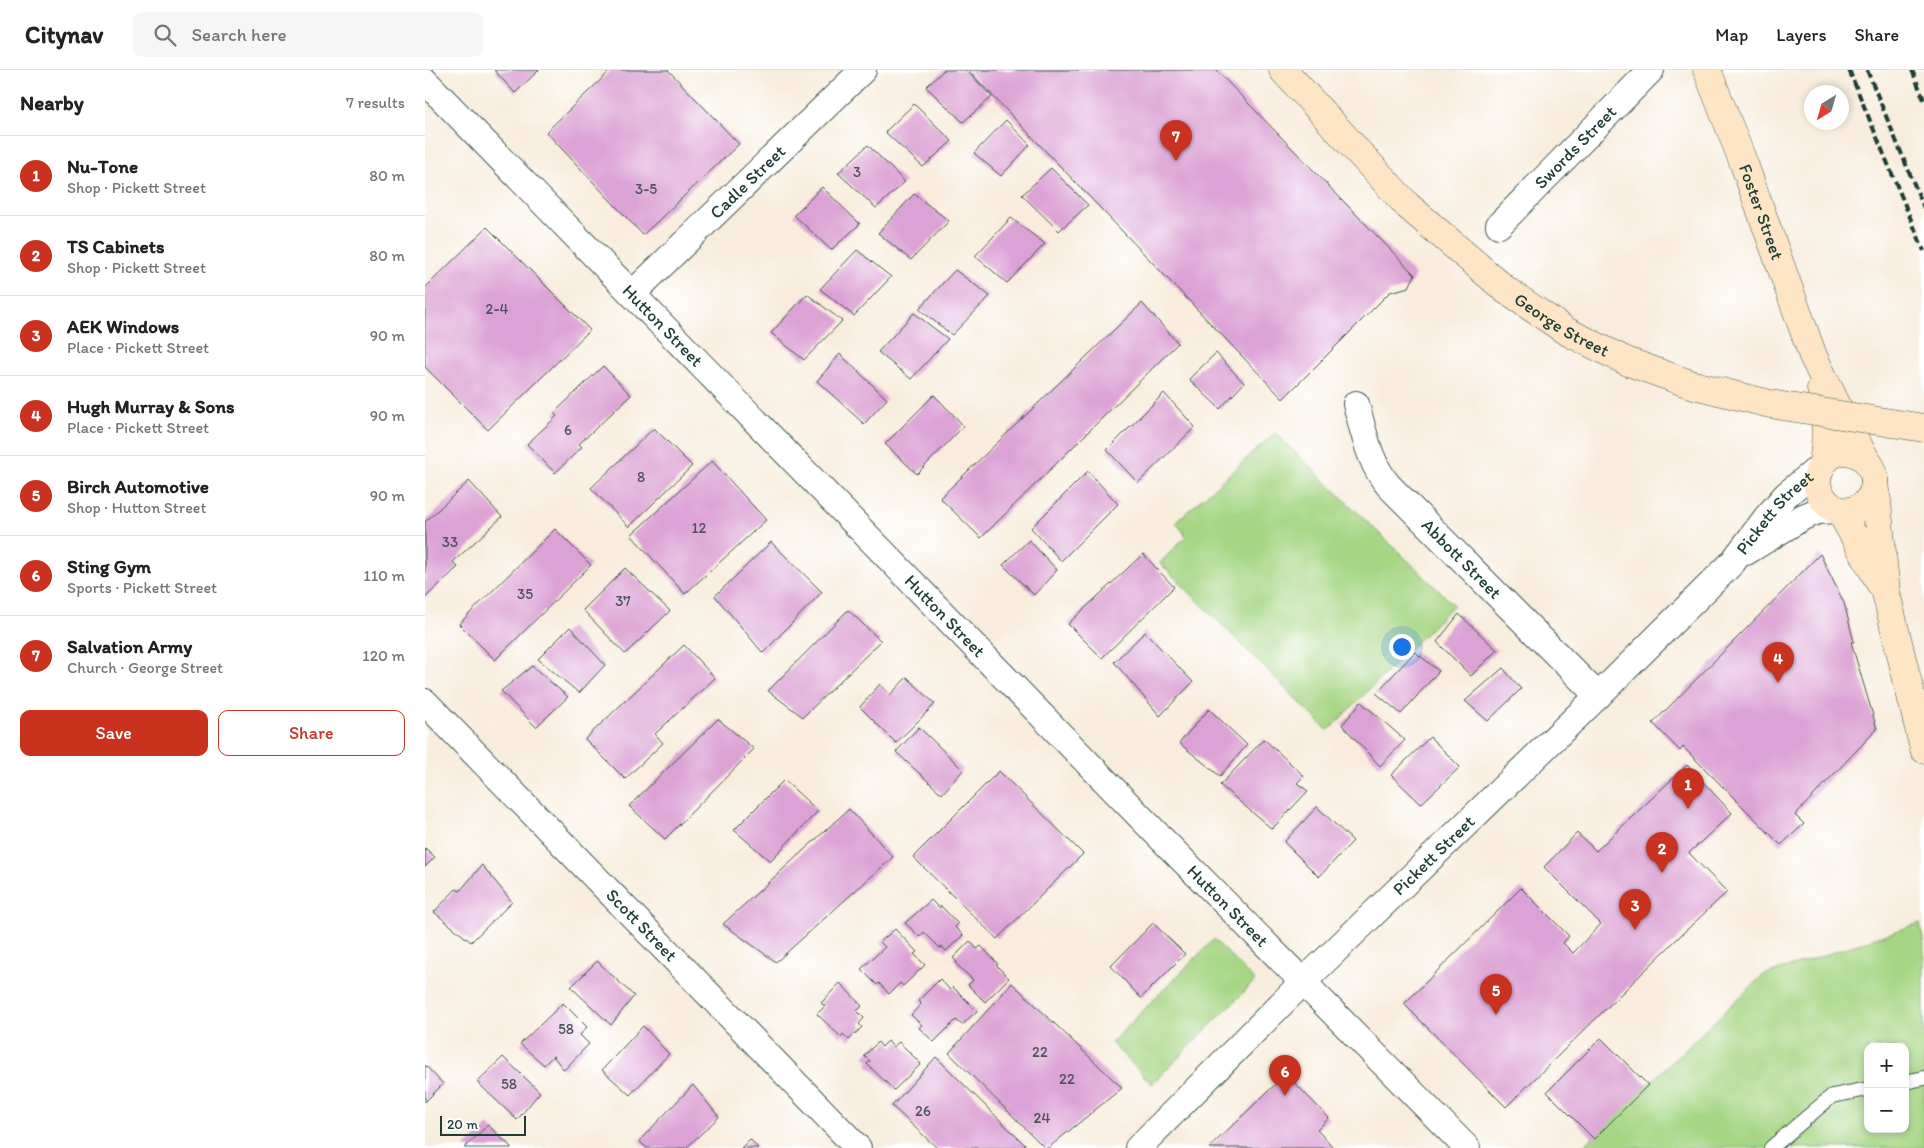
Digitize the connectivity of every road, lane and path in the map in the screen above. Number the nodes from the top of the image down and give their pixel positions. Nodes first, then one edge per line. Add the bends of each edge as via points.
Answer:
1 (863, 70) edge
2 (1283, 70) edge
3 (1651, 70) edge
4 (1707, 70) edge
5 (425, 81) edge
6 (1499, 225) dead end
7 (633, 294) junction
8 (1813, 356) junction
9 (1356, 404) dead end
10 (1924, 428) edge
11 (1822, 464) junction
12 (1874, 476) junction
13 (1839, 511) junction
14 (1732, 563) junction
15 (1886, 593) junction
16 (1599, 696) junction
17 (425, 702) edge
18 (1924, 749) edge
19 (1303, 982) junction
20 (1924, 1078) edge
21 (1909, 1081) edge
22 (1864, 1090) edge
23 (858, 1148) edge
24 (1138, 1148) edge
25 (1467, 1148) edge
26 (1771, 1148) edge

1 - 7 street, Cadle Street
2 - 10 main road, George Street, bridge via 1408,206 1507,291 1566,331 1626,361 1690,384 1770,404
3 - 6 street, Swords Street
4 - 8 main road, Foster Street
5 - 7 street, Hutton Street
7 - 19 street, Hutton Street
8 - 11 main road, Foster Street via 1826,425
8 - 12 main road, Foster Street
9 - 16 street, Abbott Street via 1371,457 1389,486
11 - 12 main road via 1834,452 1852,452 1865,459
11 - 13 main road, Foster Street via 1818,483 1820,493
11 - 14 street, Pickett Street via 1787,494
12 - 13 main road via 1872,495 1861,508
12 - 15 main road
13 - 14 street, Pickett Street via 1818,511 1803,517
13 - 15 main road, Foster Street
14 - 16 street, Pickett Street
15 - 18 main road
16 - 19 street, Pickett Street
17 - 23 street, Scott Street
19 - 24 street, Pickett Street
19 - 25 street, Hutton Street
20 - 21 lane
22 - 26 lane via 1832,1096

